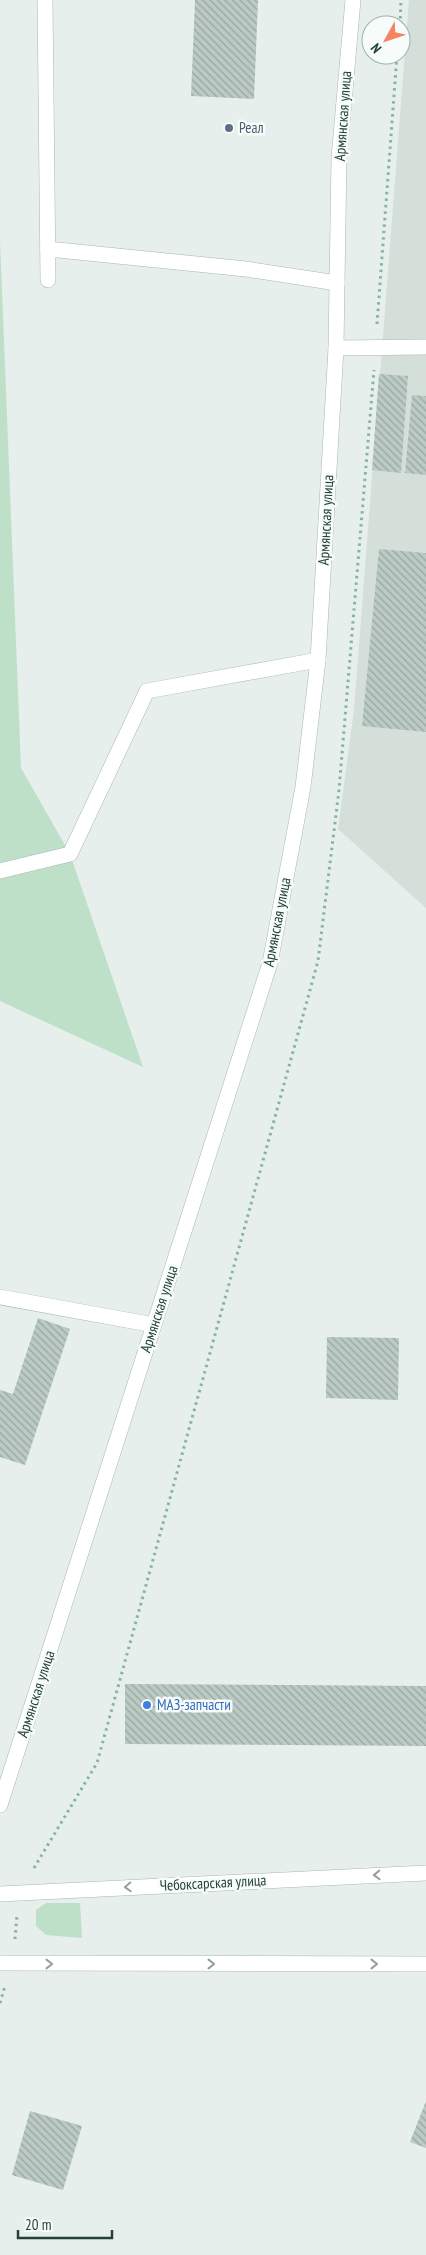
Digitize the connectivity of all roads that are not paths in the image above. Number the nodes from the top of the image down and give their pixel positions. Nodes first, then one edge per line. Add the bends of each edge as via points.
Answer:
1 (45, 0) edge
2 (353, 0) edge
3 (48, 250) junction
4 (48, 280) dead end
5 (338, 283) junction
6 (426, 347) edge
7 (336, 348) junction
8 (318, 660) junction
9 (0, 871) edge
10 (0, 1297) edge
11 (154, 1325) junction
12 (0, 1805) edge
13 (426, 1873) edge
14 (0, 1894) edge
15 (0, 1963) edge
16 (426, 1964) edge

1 - 3 street
2 - 5 street, Армянская улица via 339,158
3 - 4 street
3 - 5 street via 246,269
5 - 7 street, Армянская улица
6 - 7 street
7 - 8 street, Армянская улица
8 - 9 street via 147,691 70,854
8 - 11 street, Армянская улица via 303,787 270,964
10 - 11 street
11 - 12 street, Армянская улица
13 -> 14 street, Чебоксарская улица
15 -> 16 street

